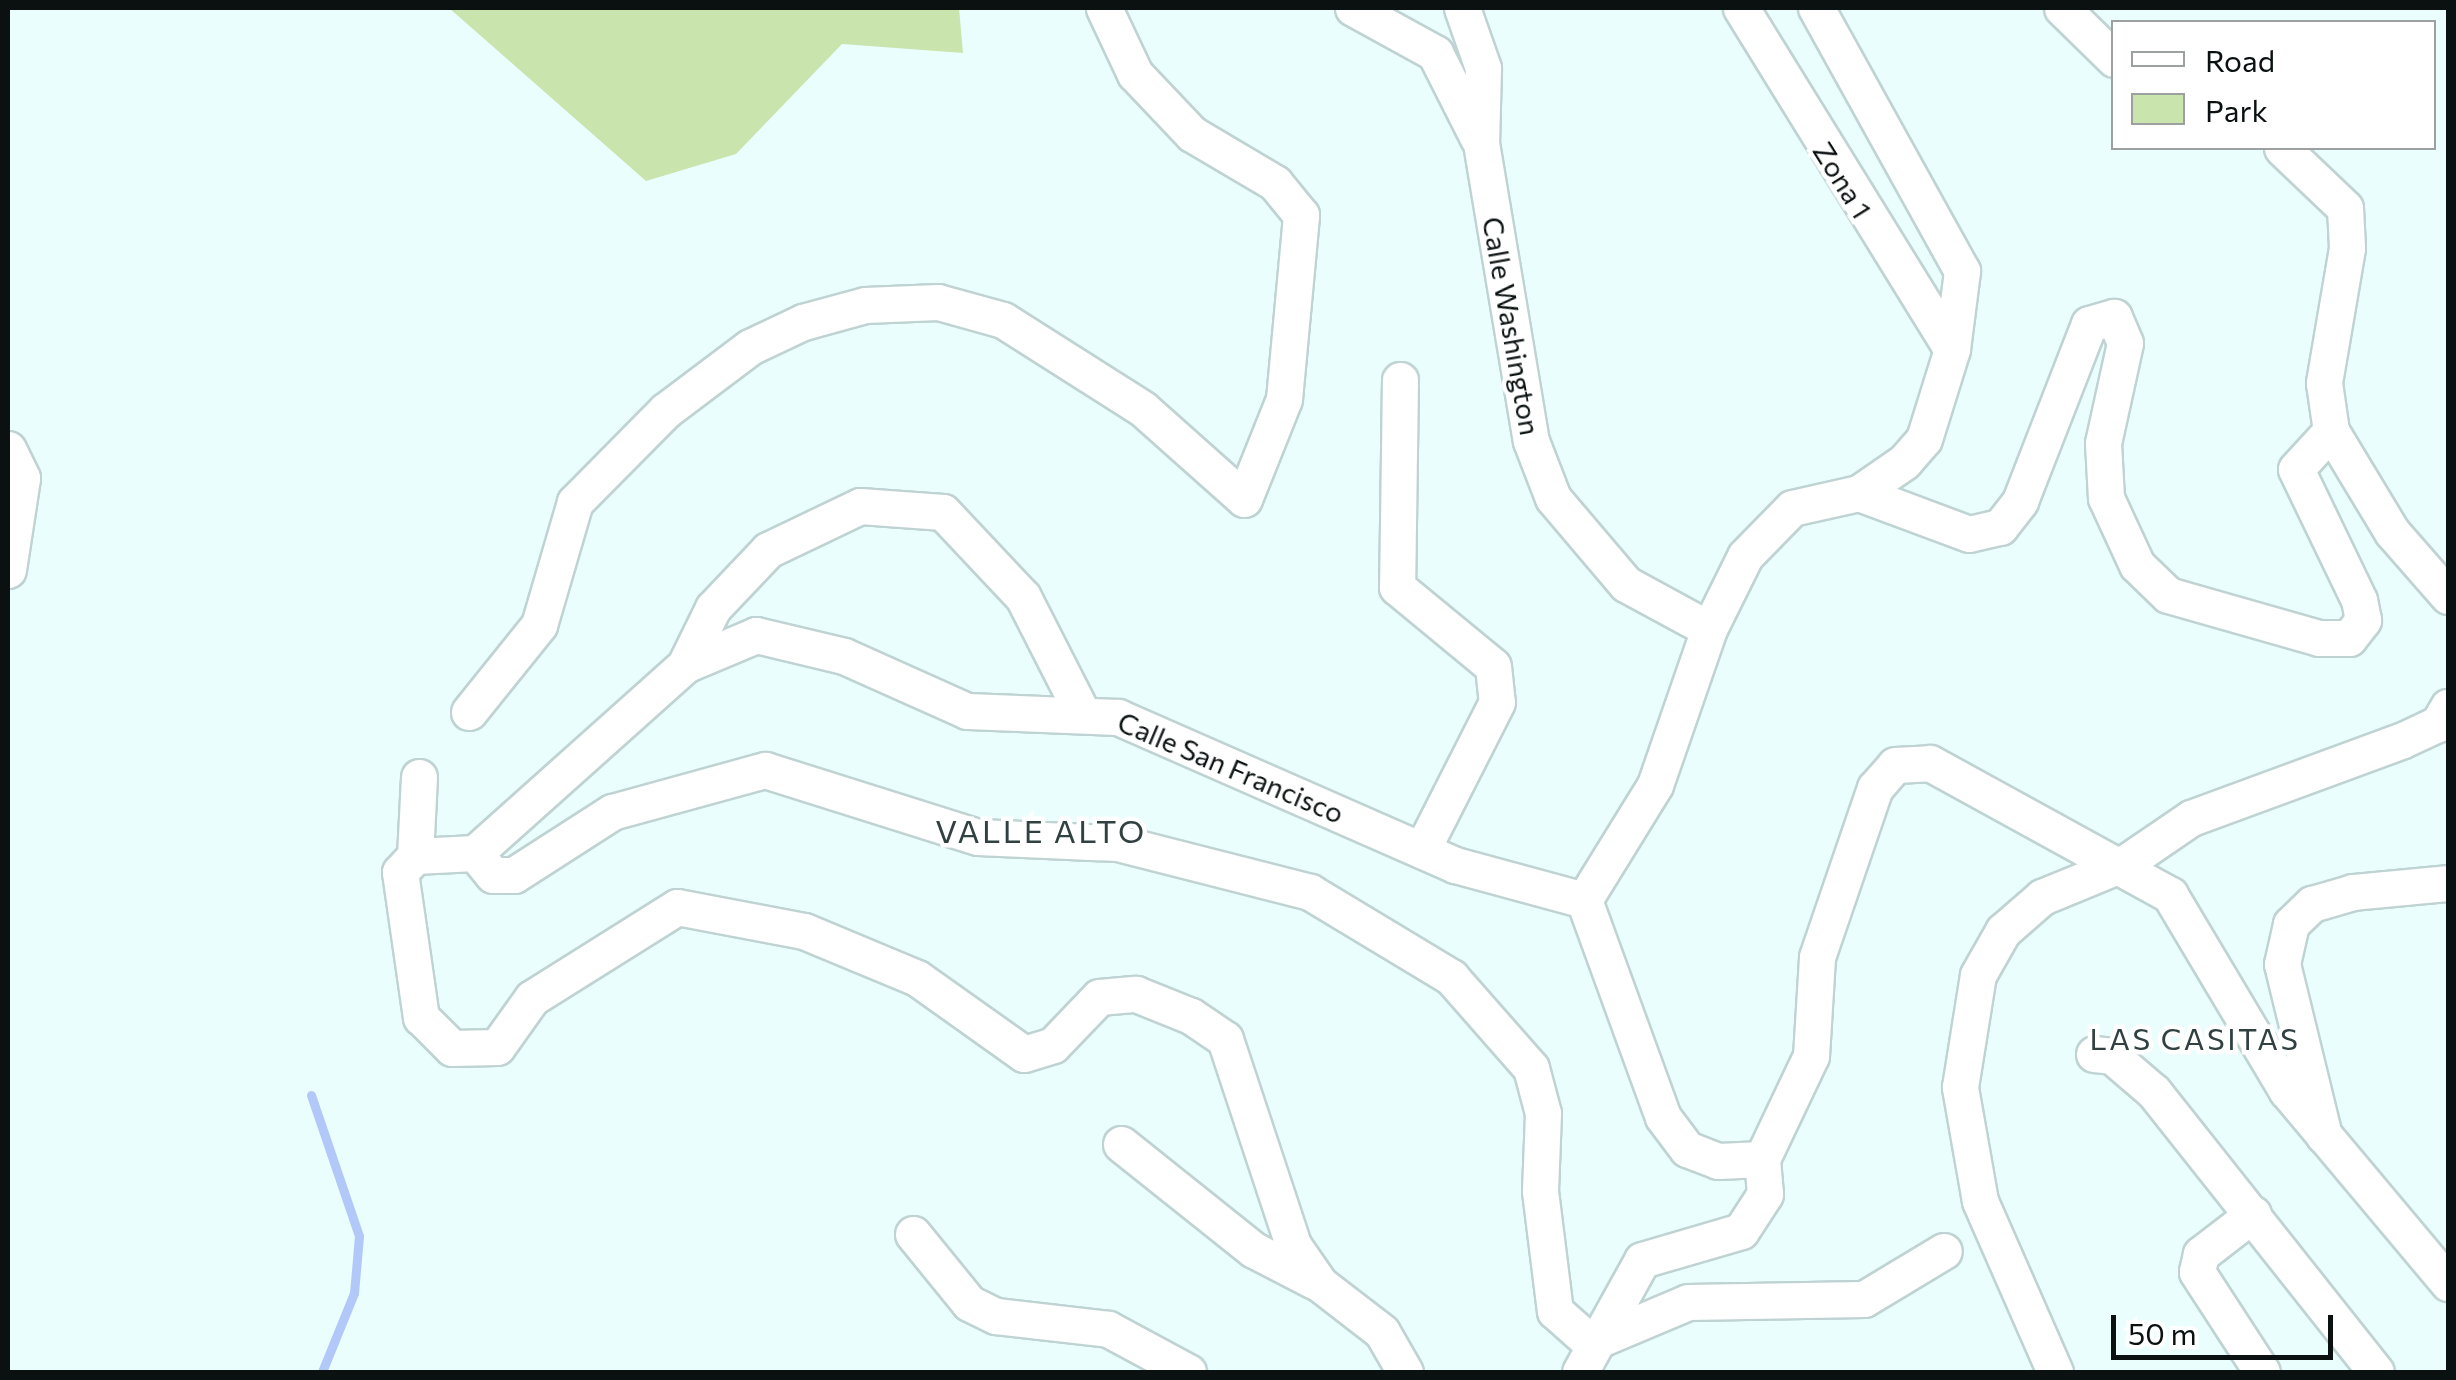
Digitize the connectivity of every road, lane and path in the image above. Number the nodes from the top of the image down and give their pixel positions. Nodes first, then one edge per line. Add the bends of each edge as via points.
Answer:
1 (1104, 8) edge
2 (1352, 8) edge
3 (1462, 8) edge
4 (1741, 8) edge
5 (1816, 8) edge
6 (2062, 8) edge
7 (2111, 56) edge
8 (1481, 143) junction
9 (2284, 150) edge
10 (1952, 349) junction
11 (1400, 380) dead end
12 (2331, 431) junction
13 (8, 449) edge
14 (1859, 493) junction
15 (8, 570) edge
16 (2448, 596) edge
17 (1709, 629) junction
18 (685, 665) junction
19 (1080, 711) junction
20 (469, 712) dead end
21 (2445, 718) edge
22 (420, 777) dead end
23 (1422, 850) junction
24 (475, 853) junction
25 (416, 856) junction
26 (2125, 862) junction
27 (2448, 883) edge
28 (1584, 900) junction
29 (2094, 1054) dead end
30 (2324, 1136) junction
31 (1120, 1144) dead end
32 (1762, 1159) junction
33 (2253, 1214) junction
34 (914, 1234) dead end
35 (1944, 1252) dead end
36 (2448, 1283) edge
37 (1320, 1284) junction
38 (1585, 1358) edge
39 (1188, 1372) edge
40 (1405, 1372) edge
41 (2055, 1372) edge
42 (2262, 1372) edge
43 (2376, 1372) edge

1 - 20 street via 1135,74 1192,134 1275,183 1301,215 1284,399 1244,499 1143,409 1004,320 938,302 865,305 803,322 750,346 666,411 575,502 538,625
2 - 8 street via 1435,53
3 - 8 street, Calle Washington via 1483,68
4 - 10 street, Zona 1
5 - 10 street via 1962,271
6 - 7 street
8 - 17 street, Calle Washington via 1531,441 1553,498 1626,584
9 - 12 street via 2344,208 2347,248 2324,384
10 - 14 street via 1924,439
11 - 23 street via 1396,588 1494,666 1497,702
12 - 14 street via 2296,469 2359,600 2363,620 2349,638 2319,638 2168,596 2137,565 2106,498 2103,443 2125,343 2114,317 2089,324 2020,501 2000,527 1969,534
12 - 16 street via 2392,532
13 - 15 street via 22,478
14 - 17 street via 1792,508 1746,556
17 - 28 street via 1655,785
18 - 19 street, Calle San Francisco via 756,634 844,656 967,711
18 - 19 street via 713,608 768,550 860,506 943,512 1023,598
18 - 24 street, Calle San Francisco
19 - 23 street, Calle San Francisco via 1225,760
21 - 26 street via 2190,818
22 - 25 street
23 - 28 street, Calle San Francisco
24 - 25 street
24 - 38 street via 493,874 514,875 612,812 765,770 978,838 1118,843 1310,892 1451,977 1501,1023 1531,1068 1543,1114 1540,1191 1555,1310
25 - 37 street via 400,872 421,1018 452,1048 497,1047 532,998 677,907 804,931 916,978 1024,1054 1053,1045 1099,998 1136,994 1191,1016 1224,1039 1255,1151
26 - 30 street via 2170,894
26 - 32 street via 1930,763 1896,765 1876,788 1817,957 1811,1056
26 - 41 street via 2042,897 2003,931 1978,975 1960,1087 1980,1201
27 - 30 street via 2353,892 2312,904 2292,924 2282,964
28 - 32 street via 1663,1117 1687,1149 1718,1161
29 - 33 street via 2112,1056 2154,1092
30 - 36 street
31 - 37 street via 1254,1250
32 - 38 street via 1765,1194 1741,1231 1642,1260
33 - 42 street via 2201,1254 2197,1272
33 - 43 street
34 - 39 street via 969,1304 996,1316 1108,1329
35 - 38 street via 1864,1299 1688,1302
37 - 40 street via 1382,1332

